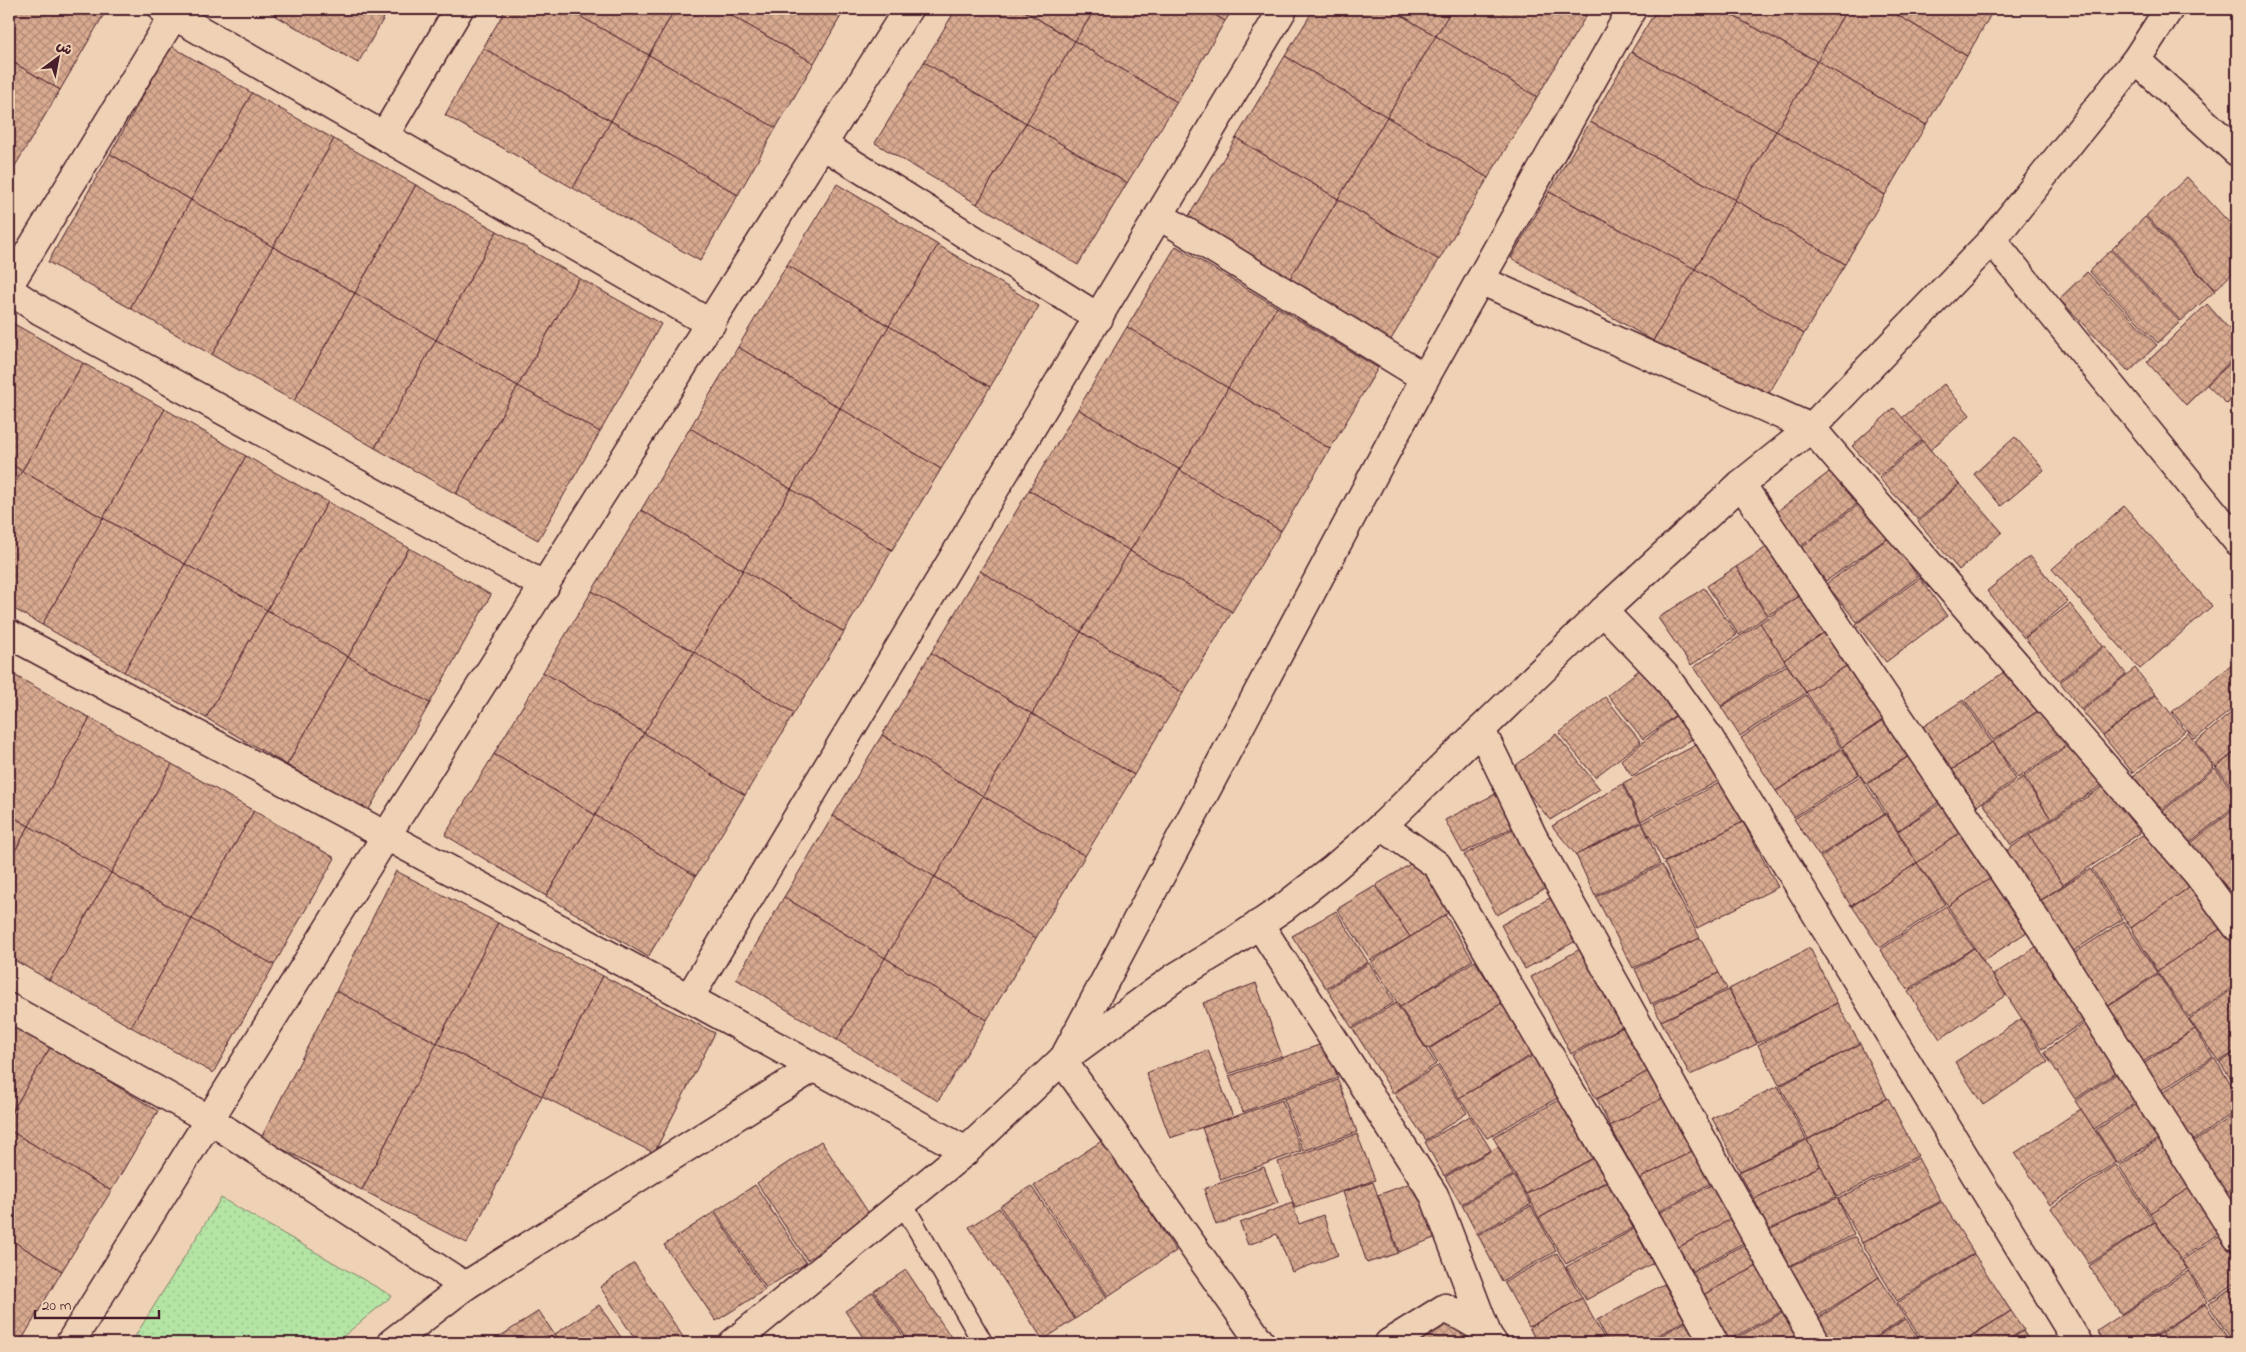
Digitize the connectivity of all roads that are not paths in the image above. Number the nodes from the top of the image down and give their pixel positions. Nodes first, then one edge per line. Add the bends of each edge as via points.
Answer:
1 (459, 9) edge
2 (908, 9) edge
3 (1283, 9) edge
4 (1632, 9) edge
5 (2169, 9) edge
6 (168, 12) edge
7 (2136, 60) junction
8 (384, 136) junction
9 (823, 145) junction
10 (2237, 152) edge
11 (1160, 216) junction
12 (1992, 240) junction
13 (1480, 280) junction
14 (9, 285) edge
15 (9, 290) edge
16 (1099, 318) junction
17 (710, 324) junction
18 (1425, 378) junction
19 (1811, 428) junction
20 (1742, 484) junction
21 (2237, 541) edge
22 (545, 586) junction
23 (1603, 611) junction
24 (10, 637) edge
25 (1481, 730) junction
26 (1382, 826) junction
27 (386, 836) junction
28 (1260, 924) junction
29 (2237, 928) edge
30 (689, 998) junction
31 (9, 1008) edge
32 (1062, 1060) junction
33 (813, 1068) junction
34 (210, 1120) junction
35 (966, 1152) junction
36 (903, 1204) junction
37 (2237, 1237) edge
38 (465, 1286) junction
39 (1490, 1338) edge
40 (70, 1343) edge
41 (392, 1343) edge
42 (733, 1343) edge
43 (983, 1343) edge
44 (1261, 1343) edge
45 (1389, 1343) edge
46 (1714, 1343) edge
47 (1816, 1343) edge
48 (2078, 1343) edge

1 - 8 street
2 - 9 street
3 - 11 street
4 - 13 street
5 - 7 street
6 - 8 street
6 - 14 street
7 - 10 street
7 - 12 street
8 - 17 street
9 - 16 street
9 - 17 street
11 - 16 street
11 - 18 street
12 - 19 street
12 - 21 street
13 - 18 street
13 - 19 street
15 - 22 street
16 - 30 street
17 - 22 street
18 - 32 street
19 - 20 street
19 - 29 street via 2197,872
20 - 23 street
20 - 37 street via 2046,934
22 - 27 street
23 - 25 street
23 - 48 street via 1666,677 1708,736
24 - 27 street
25 - 26 street
25 - 47 street via 1534,837
26 - 28 street via 1334,868
26 - 46 street via 1437,865 1649,1224
27 - 30 street
27 - 34 street
28 - 32 street via 1174,978
28 - 39 street via 1434,1195
30 - 33 street
31 - 34 street
32 - 35 street
32 - 44 street
33 - 35 street
33 - 38 street
34 - 38 street
34 - 40 street
35 - 36 street
36 - 42 street
36 - 43 lane
38 - 41 street
39 - 45 street via 1468,1319 1445,1308

